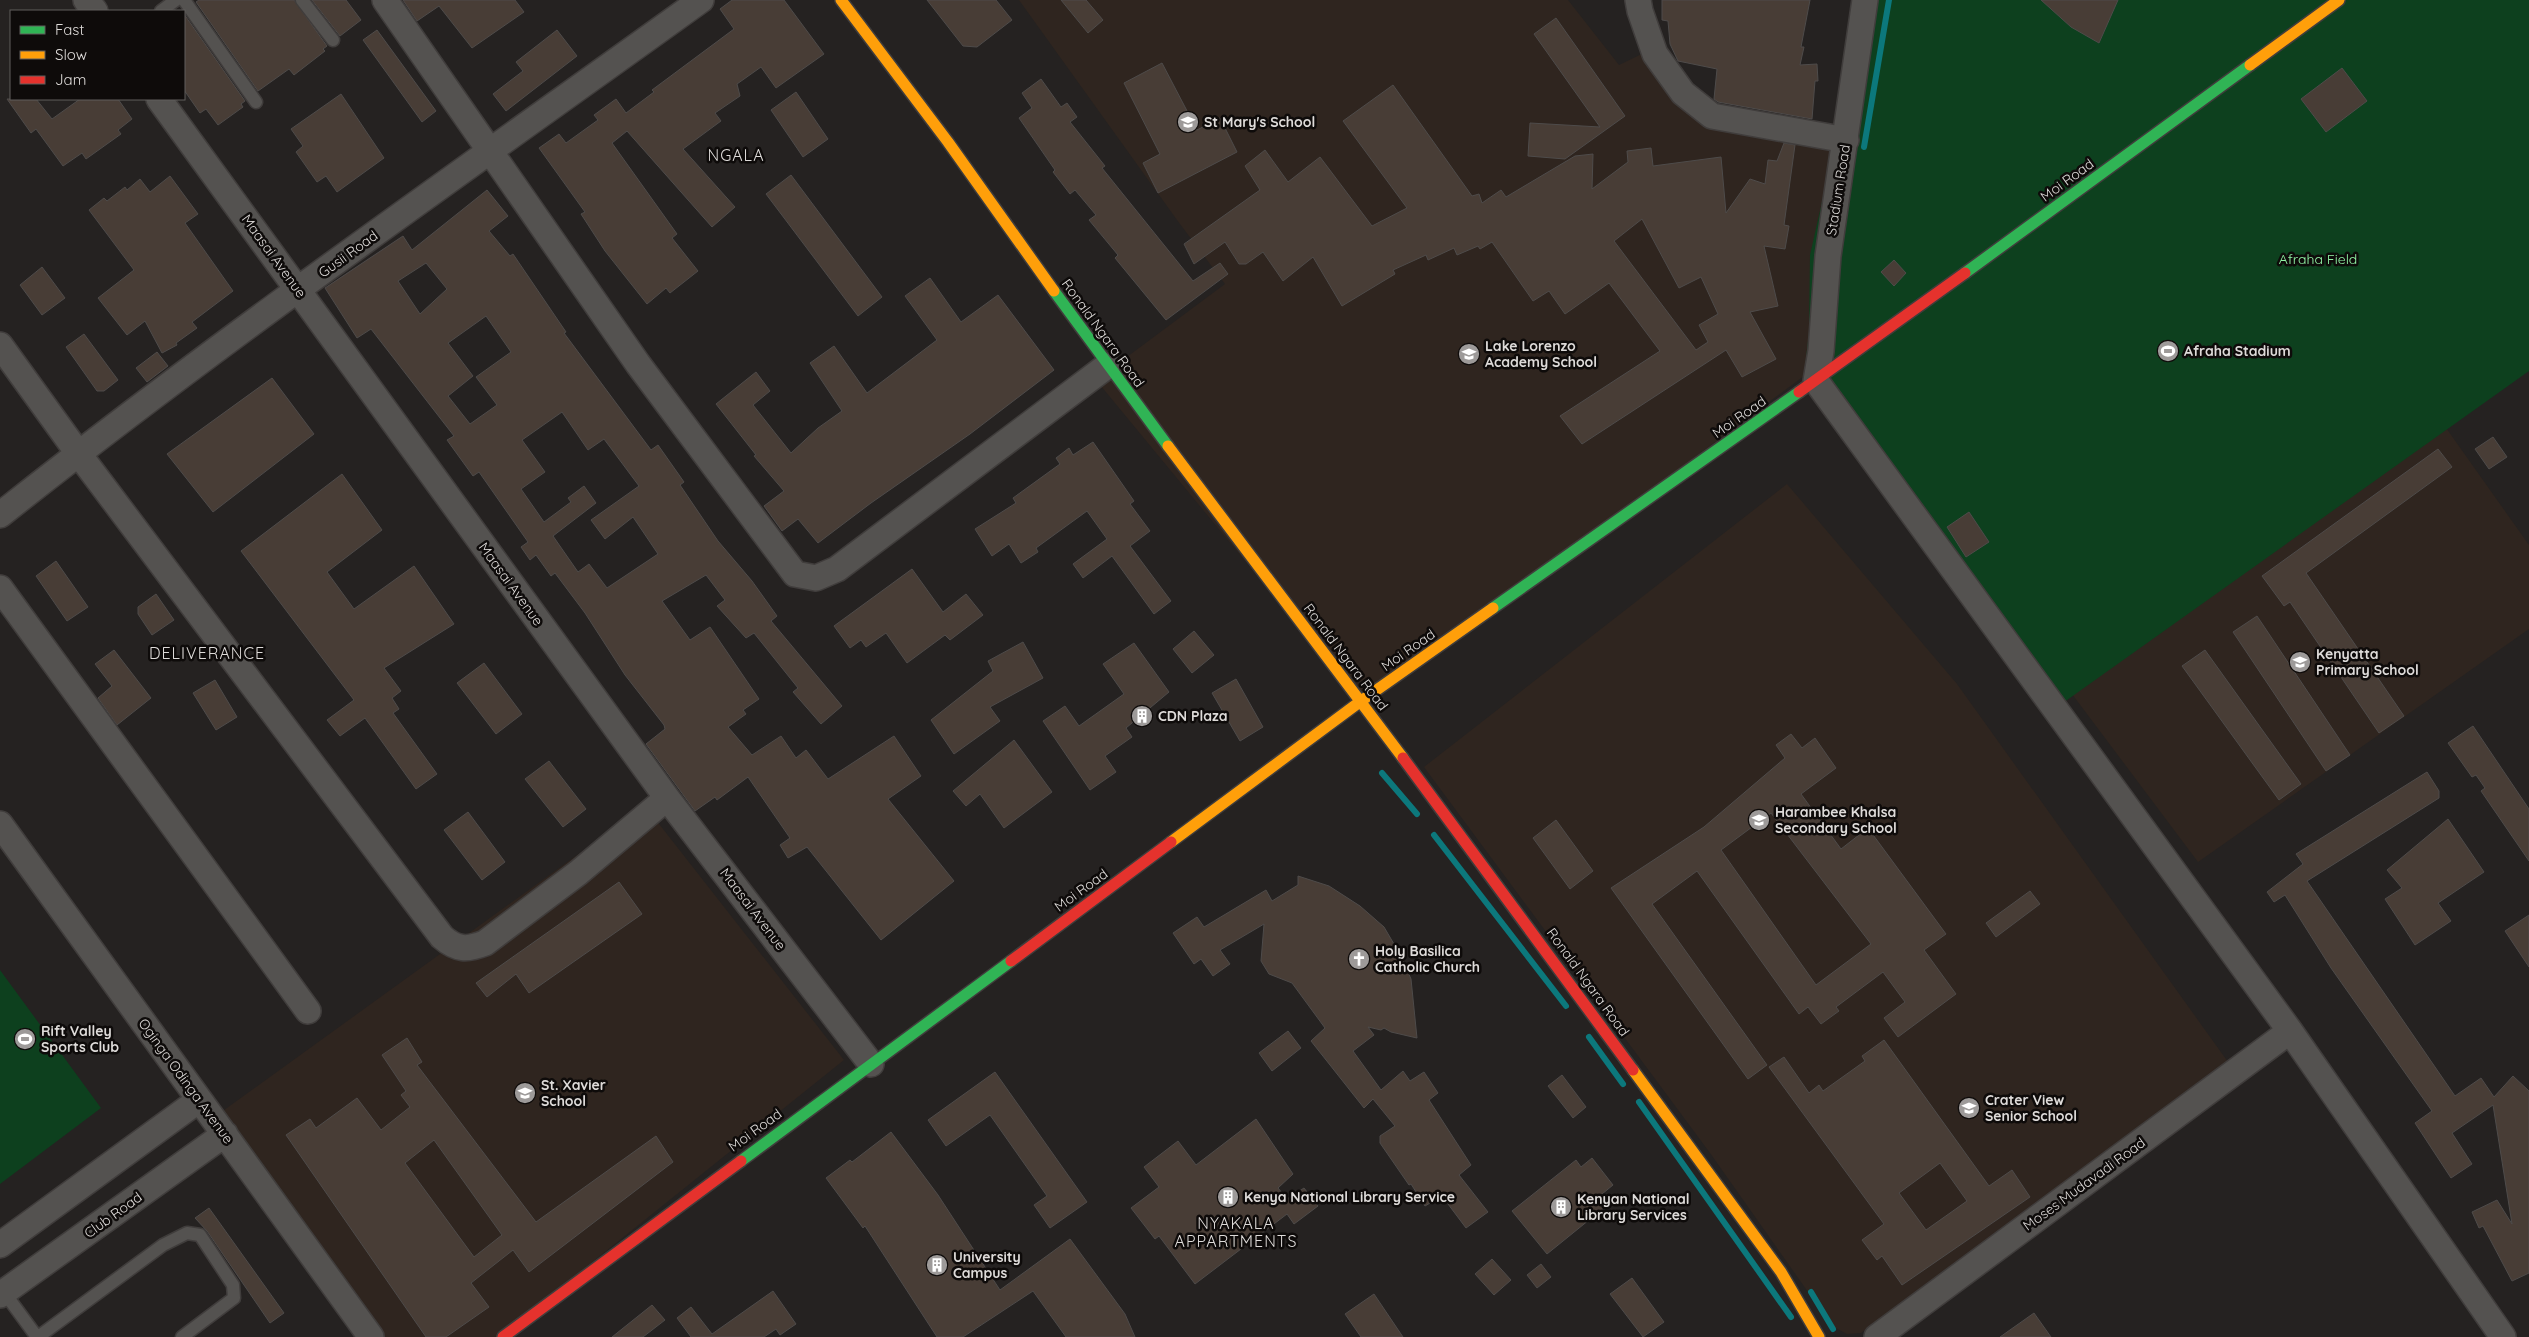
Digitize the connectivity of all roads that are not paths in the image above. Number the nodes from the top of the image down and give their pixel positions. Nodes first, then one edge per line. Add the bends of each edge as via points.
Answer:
1 (176, 0) edge
2 (184, 0) edge
3 (302, 0) edge
4 (385, 0) edge
5 (701, 0) edge
6 (842, 0) edge
7 (1638, 0) edge
8 (1865, 0) edge
9 (2339, 0) edge
10 (162, 10) edge
11 (333, 40) dead end
12 (160, 100) edge
13 (256, 102) dead end
14 (1846, 140) junction
15 (490, 152) junction
16 (298, 289) junction
17 (0, 345) edge
18 (1107, 366) junction
19 (1816, 381) junction
20 (78, 453) junction
21 (0, 515) edge
22 (0, 588) edge
23 (1361, 702) junction
24 (667, 798) junction
25 (0, 824) edge
26 (308, 1011) dead end
27 (2290, 1031) junction
28 (871, 1064) junction
29 (200, 1100) junction
30 (225, 1134) junction
31 (0, 1245) edge
32 (1, 1291) edge
33 (38, 1337) edge
34 (182, 1337) edge
35 (371, 1337) edge
36 (503, 1337) edge
37 (1819, 1337) edge
38 (1877, 1337) edge
39 (2503, 1337) edge

1 - 10 lane
2 - 13 lane
3 - 11 lane
4 - 15 street
5 - 15 street, Gusii Road
6 - 18 street, Ronald Ngara Road via 948,142
7 - 14 street via 1655,54 1682,93 1712,116
8 - 14 street, Stadium Road
9 - 19 street, Moi Road
12 - 16 street, Maasai Avenue
14 - 19 street, Stadium Road via 1828,256
15 - 16 street, Gusii Road
15 - 18 street via 638,364 795,574 816,578 838,568
16 - 20 street, Gusii Road
16 - 24 street, Maasai Avenue
17 - 20 street
18 - 23 street, Ronald Ngara Road
19 - 23 street, Moi Road
19 - 27 street
20 - 21 street, Gusii Road
20 - 24 street via 442,937 453,946 468,949 485,943
22 - 26 street
23 - 28 street, Moi Road
23 - 37 street, Ronald Ngara Road via 1781,1272
24 - 28 street, Maasai Avenue
25 - 29 street, Oginga Odinga Avenue
27 - 38 street, Moses Mudavadi Road
27 - 39 street
28 - 36 street, Moi Road
29 - 30 street, Oginga Odinga Avenue
29 - 31 street
30 - 32 street, Club Road
30 - 35 street, Oginga Odinga Avenue
32 - 33 lane
33 - 34 lane via 163,1245 193,1233 207,1244 235,1292 234,1298

